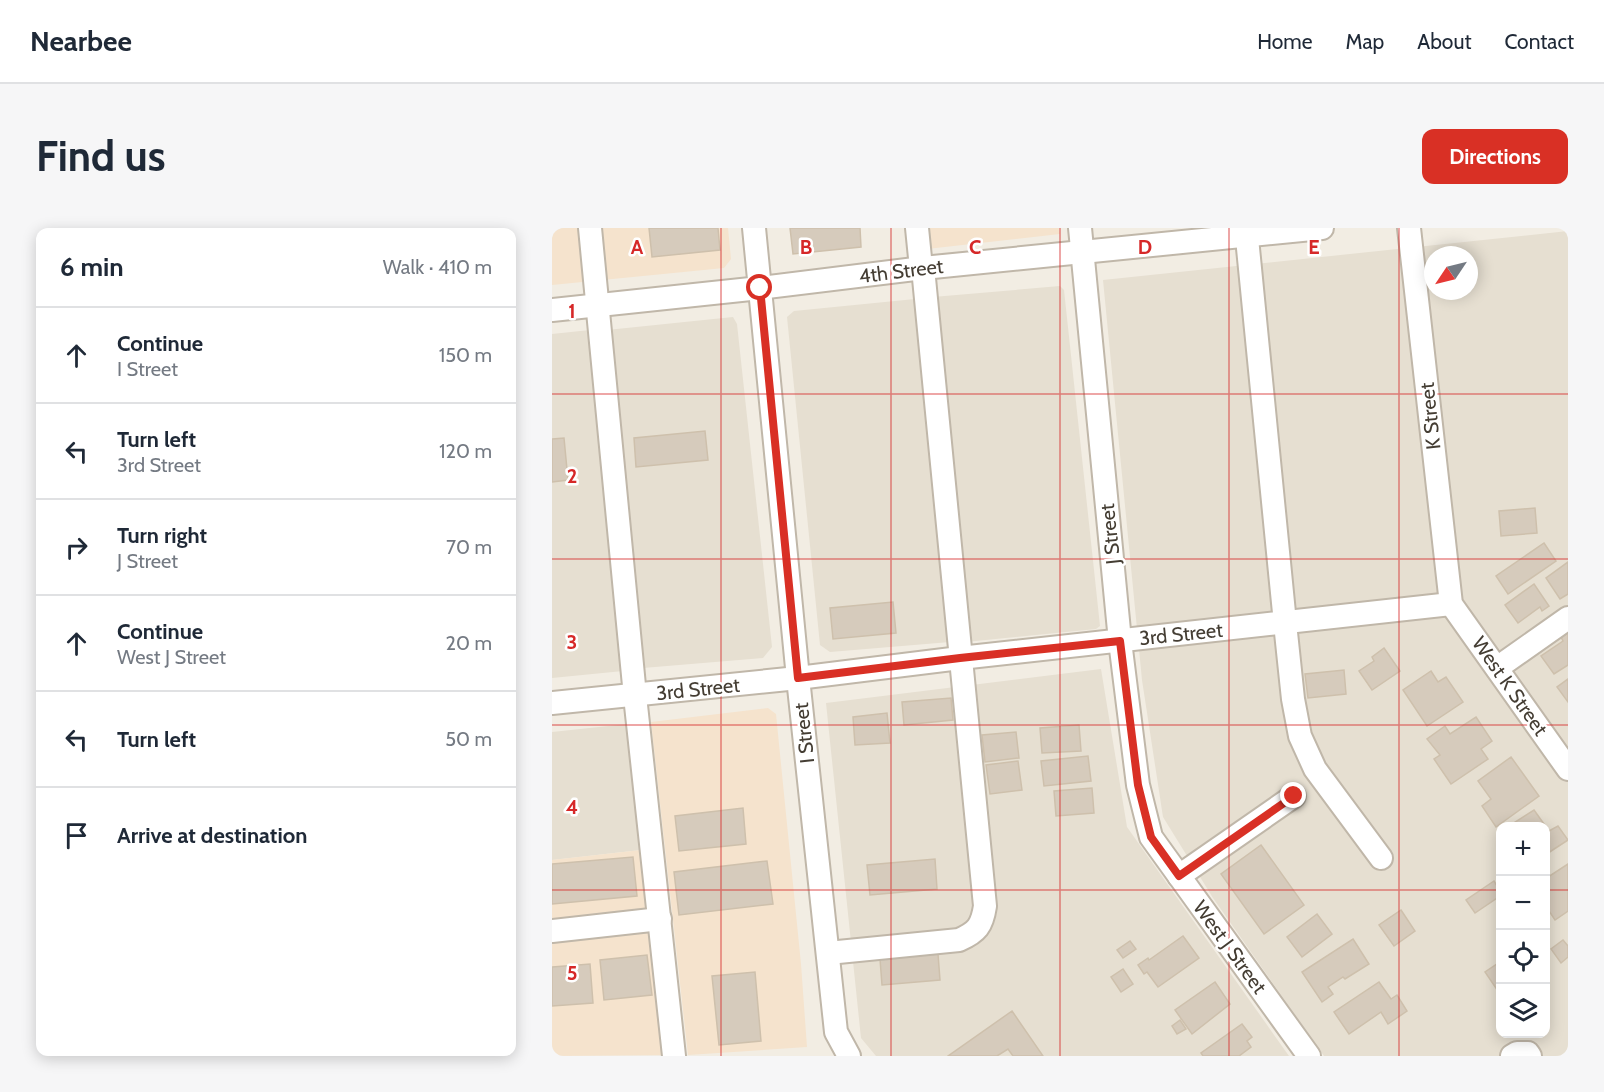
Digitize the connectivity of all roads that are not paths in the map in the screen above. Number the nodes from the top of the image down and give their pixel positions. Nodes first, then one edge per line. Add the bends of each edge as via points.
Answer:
1 (590, 228) edge
2 (754, 228) edge
3 (917, 228) edge
4 (1080, 228) edge
5 (1322, 228) edge
6 (1409, 228) edge
7 (1247, 232) edge
8 (1082, 252) junction
9 (922, 268) junction
10 (760, 288) junction
11 (597, 306) junction
12 (552, 310) edge
13 (1451, 604) junction
14 (1568, 618) edge
15 (1285, 623) junction
16 (1120, 641) junction
17 (960, 658) junction
18 (1497, 668) junction
19 (798, 678) junction
20 (635, 696) junction
21 (552, 703) edge
22 (1568, 769) edge
23 (1294, 796) dead end
24 (1151, 837) joint
25 (1381, 858) dead end
26 (1179, 876) junction
27 (660, 919) junction
28 (552, 931) edge
29 (828, 953) junction
30 (674, 1056) edge
31 (849, 1056) edge
32 (1309, 1056) edge
33 (1512, 1056) edge
34 (1530, 1056) edge

1 - 11 street
2 - 10 street, I Street
3 - 9 street
4 - 8 street, J Street
5 - 7 street, 4th Street
6 - 13 street, K Street
7 - 8 street, 4th Street
7 - 15 street
8 - 9 street, 4th Street
8 - 16 street, J Street
9 - 10 street, 4th Street
9 - 17 street
10 - 11 street, 4th Street
10 - 19 street, I Street
11 - 12 street, 4th Street
11 - 20 street
13 - 15 street, 3rd Street
13 - 18 street, West K Street
14 - 18 street
15 - 16 street, 3rd Street
15 - 25 street via 1300,736 1314,769
16 - 17 street, 3rd Street
16 - 24 street, J Street via 1138,785
17 - 19 street, 3rd Street
17 - 29 street via 985,906 983,918 973,934 959,940
18 - 22 street, West K Street
19 - 20 street, 3rd Street
19 - 29 street, I Street
20 - 21 street, 3rd Street
20 - 27 street
23 - 26 street
24 - 26 street, West J Street
26 - 32 street, West J Street
27 - 28 street
27 - 30 street
29 - 31 street, I Street via 836,1032
33 - 34 street

